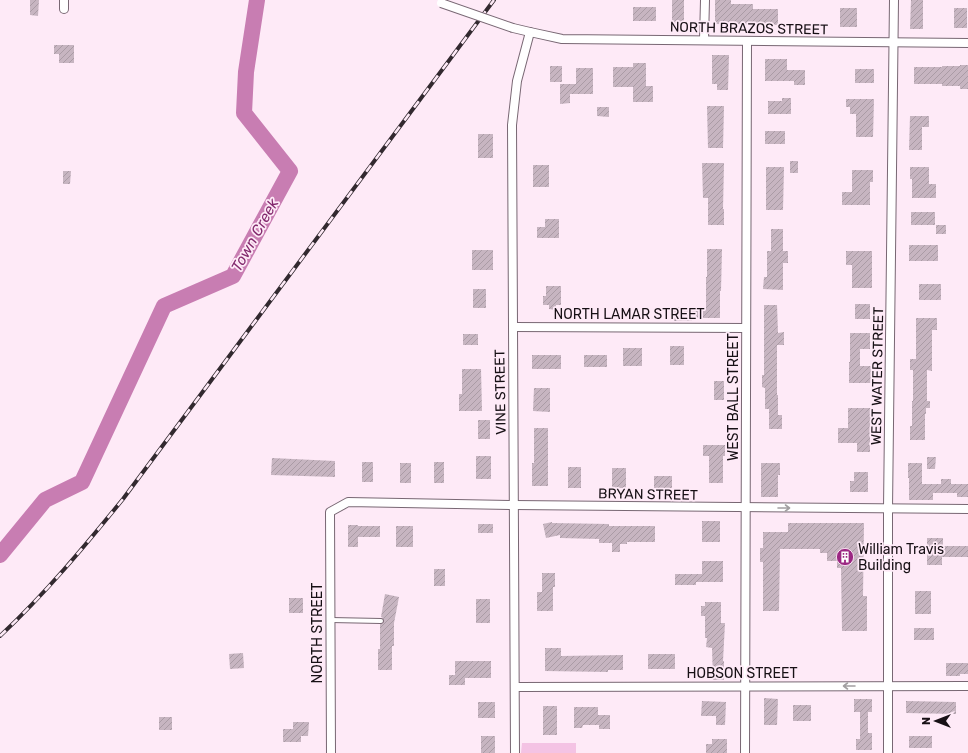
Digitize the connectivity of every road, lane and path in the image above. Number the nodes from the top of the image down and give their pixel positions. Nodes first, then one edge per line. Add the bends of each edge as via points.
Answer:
1 (64, 0) edge
2 (705, 0) edge
3 (894, 0) edge
4 (438, 1) edge
5 (64, 9) dead end
6 (530, 32) junction
7 (704, 40) junction
8 (747, 41) junction
9 (894, 42) junction
10 (968, 43) edge
11 (512, 327) junction
12 (746, 328) junction
13 (514, 505) junction
14 (745, 508) junction
15 (888, 509) junction
16 (968, 509) edge
17 (330, 512) joint
18 (330, 620) junction
19 (381, 621) dead end
20 (745, 686) junction
21 (888, 686) junction
22 (968, 686) edge
23 (515, 687) junction
24 (330, 753) edge
25 (515, 753) edge
26 (745, 753) edge
27 (888, 753) edge

1 - 5 street
2 - 7 street
3 - 9 street, WEST WATER STREET
4 - 6 street, NORTH BRAZOS STREET, bridge
6 - 7 street, NORTH BRAZOS STREET via 562,39
6 - 11 street, VINE STREET via 517,81 512,125
7 - 8 street, NORTH BRAZOS STREET
8 - 9 street, NORTH BRAZOS STREET
8 - 12 street, WEST BALL STREET
9 - 10 street, NORTH BRAZOS STREET
9 - 15 street, WEST WATER STREET
11 - 12 street, NORTH LAMAR STREET
11 - 13 street, VINE STREET
12 - 14 street, WEST BALL STREET
13 - 14 street, BRYAN STREET
13 - 17 street, BRYAN STREET via 348,502
13 - 23 street, VINE STREET
14 -> 15 street, BRYAN STREET
14 - 20 street, WEST BALL STREET
15 - 16 street, BRYAN STREET
15 - 21 street, WEST WATER STREET
17 - 18 street, NORTH STREET
18 - 19 lane
18 - 24 street, NORTH STREET
21 -> 20 street, HOBSON STREET
20 - 23 street, HOBSON STREET
20 - 26 street, WEST BALL STREET
21 - 22 street, HOBSON STREET
21 - 27 street, WEST WATER STREET
23 - 25 street, VINE STREET

